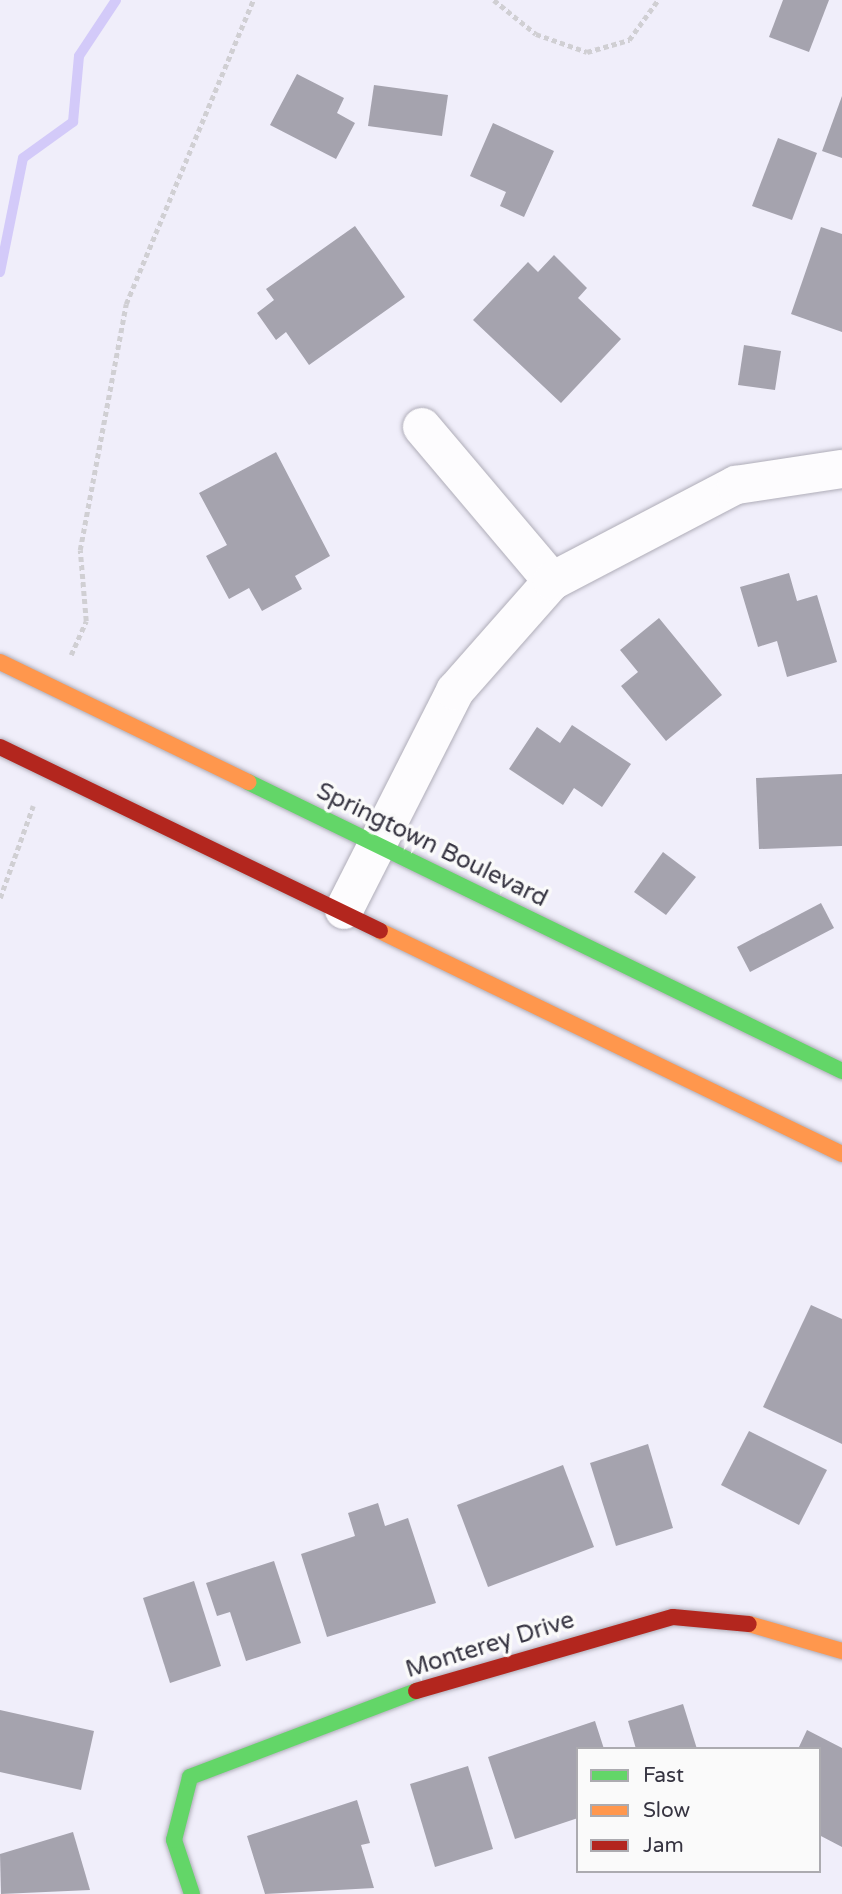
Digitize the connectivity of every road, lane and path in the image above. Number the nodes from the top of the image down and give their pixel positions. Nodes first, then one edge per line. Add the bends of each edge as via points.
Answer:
1 (253, 0) edge
2 (494, 0) edge
3 (658, 0) edge
4 (422, 427) dead end
5 (842, 469) edge
6 (552, 581) junction
7 (69, 661) dead end
8 (3, 664) edge
9 (0, 747) edge
10 (33, 806) dead end
11 (377, 843) junction
12 (0, 898) edge
13 (344, 910) junction
14 (842, 1071) edge
15 (842, 1154) edge
16 (840, 1646) edge
17 (192, 1894) edge

1 - 7 path via 126,304 80,550 86,621
2 - 3 path via 536,34 587,52 629,40
4 - 6 street
5 - 6 street via 736,485
6 - 11 street via 456,691
8 - 11 street, Springtown Boulevard
9 - 13 street
10 - 12 path
11 - 13 street
11 - 14 street, Springtown Boulevard
13 - 15 street
16 - 17 street, Monterey Drive via 757,1625 673,1617 390,1698 221,1761 190,1777 178,1806 174,1840

